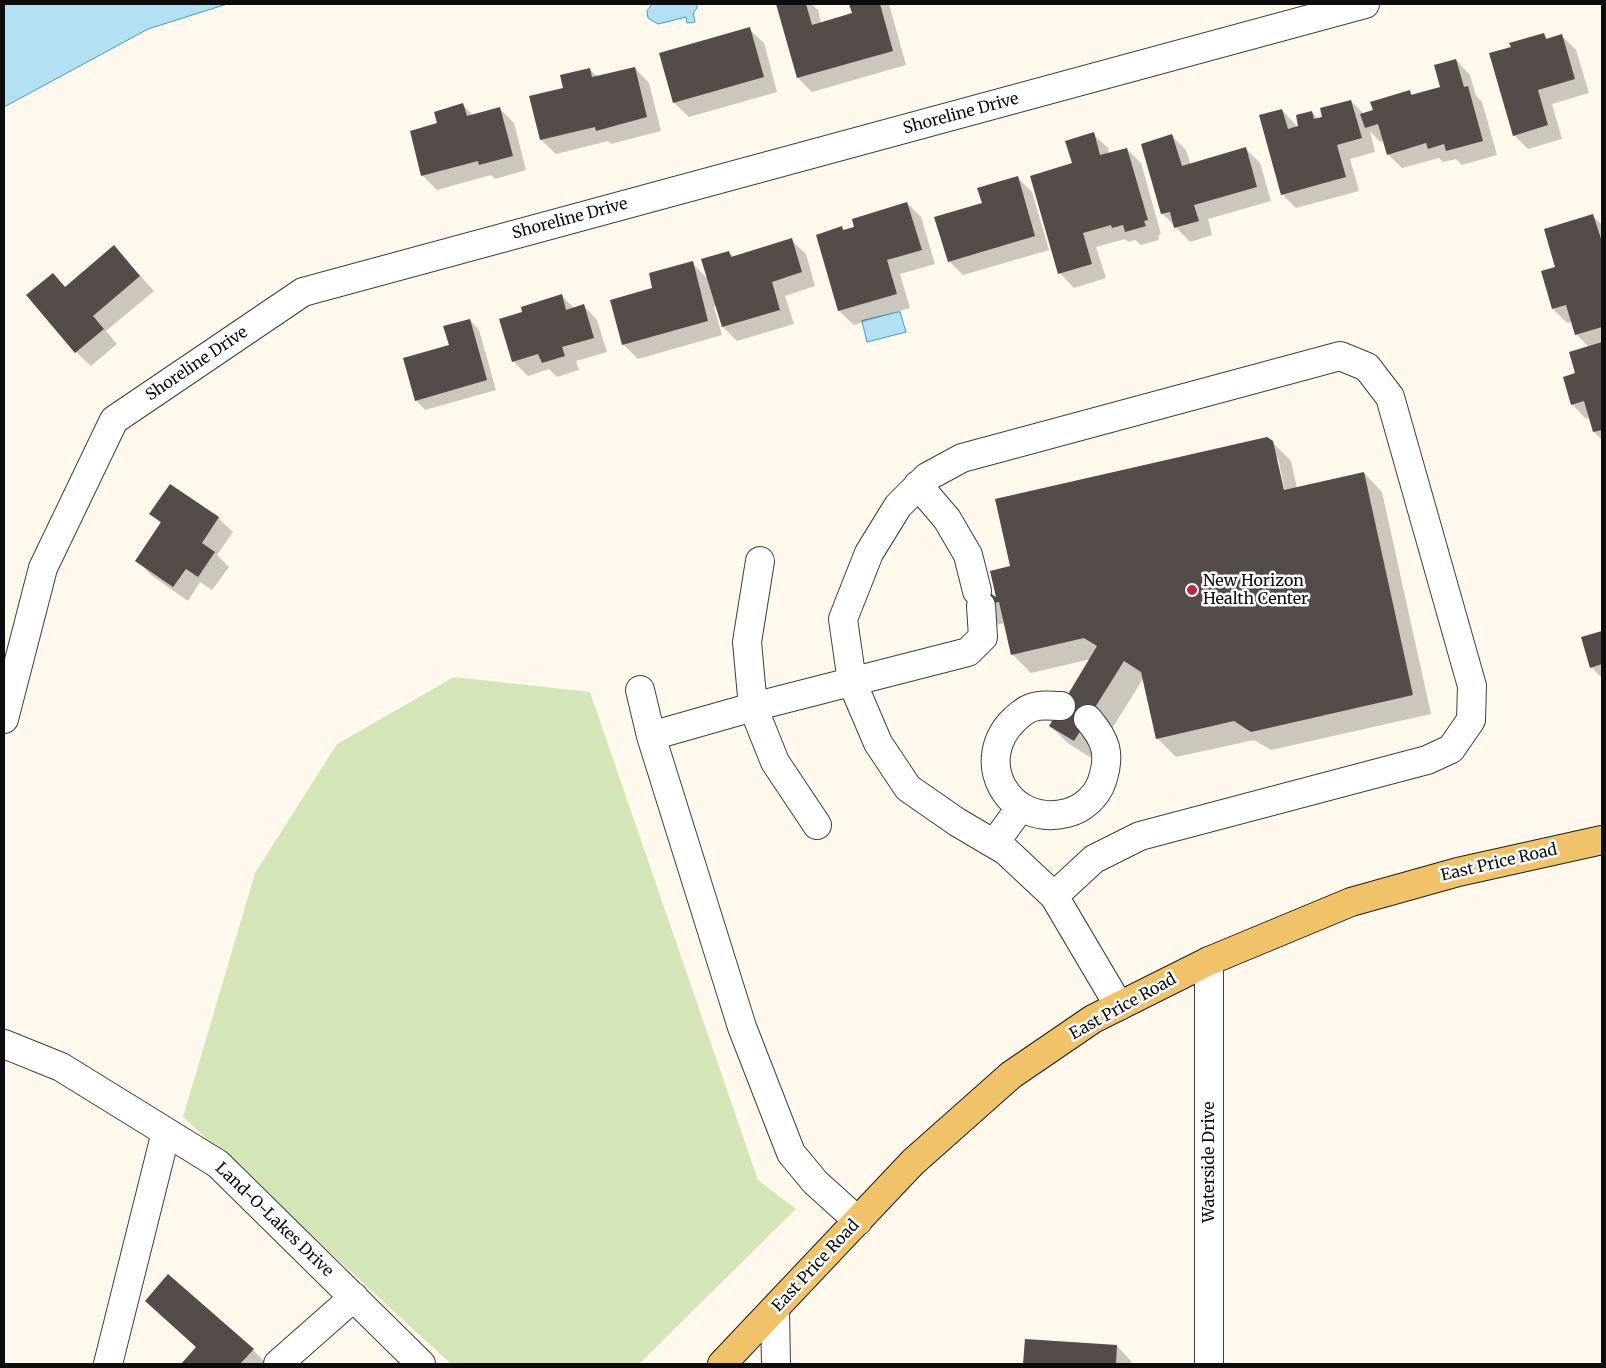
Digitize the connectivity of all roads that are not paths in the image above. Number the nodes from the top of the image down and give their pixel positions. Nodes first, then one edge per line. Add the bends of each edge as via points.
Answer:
1 (1365, 4) edge
2 (918, 485) junction
3 (760, 562) dead end
4 (852, 682) junction
5 (640, 690) dead end
6 (1061, 706) dead end
7 (753, 707) junction
8 (4, 719) edge
9 (1088, 719) dead end
10 (651, 736) junction
11 (1020, 808) junction
12 (817, 825) dead end
13 (1602, 840) edge
14 (994, 844) junction
15 (1054, 896) junction
16 (1209, 961) junction
17 (1119, 1006) junction
18 (4, 1044) edge
19 (166, 1132) junction
20 (858, 1220) junction
21 (354, 1298) junction
22 (775, 1310) junction
23 (408, 1360) edge
24 (108, 1364) edge
25 (278, 1364) edge
26 (722, 1364) edge
27 (776, 1364) edge
28 (1209, 1364) edge

1 - 8 street, Shoreline Drive via 303,292 114,420 43,568
2 - 4 street via 898,506 869,553 843,619
2 - 4 street via 948,519 968,555 979,598 983,638 968,652
2 - 15 street via 962,458 1340,356 1368,367 1390,397 1472,686 1471,720 1451,749 1427,760 1140,836 1094,858
3 - 7 street via 747,642
4 - 7 street
4 - 14 street via 878,743 908,788
5 - 10 street
6 - 11 street via 1038,706 1020,714 1007,726 998,742 995,761 998,779
7 - 10 street
7 - 12 street via 775,762
9 - 11 street via 1100,733 1106,751 1106,769 1100,787 1089,802 1074,812 1056,816 1038,815
10 - 20 street via 742,1027 791,1153 815,1182
11 - 14 street
13 - 16 main road, East Price Road via 1458,872 1351,902
14 - 15 street via 1006,851
15 - 17 street
16 - 17 main road, East Price Road
16 - 28 street, Waterside Drive
17 - 20 main road, East Price Road via 1092,1019 1011,1075 913,1162
18 - 19 street, Land-O-Lakes Drive via 62,1067
19 - 21 street, Land-O-Lakes Drive via 218,1164
19 - 24 street
20 - 22 main road, East Price Road
21 - 23 street, Land-O-Lakes Drive
21 - 25 street
22 - 26 main road, East Price Road
22 - 27 street

